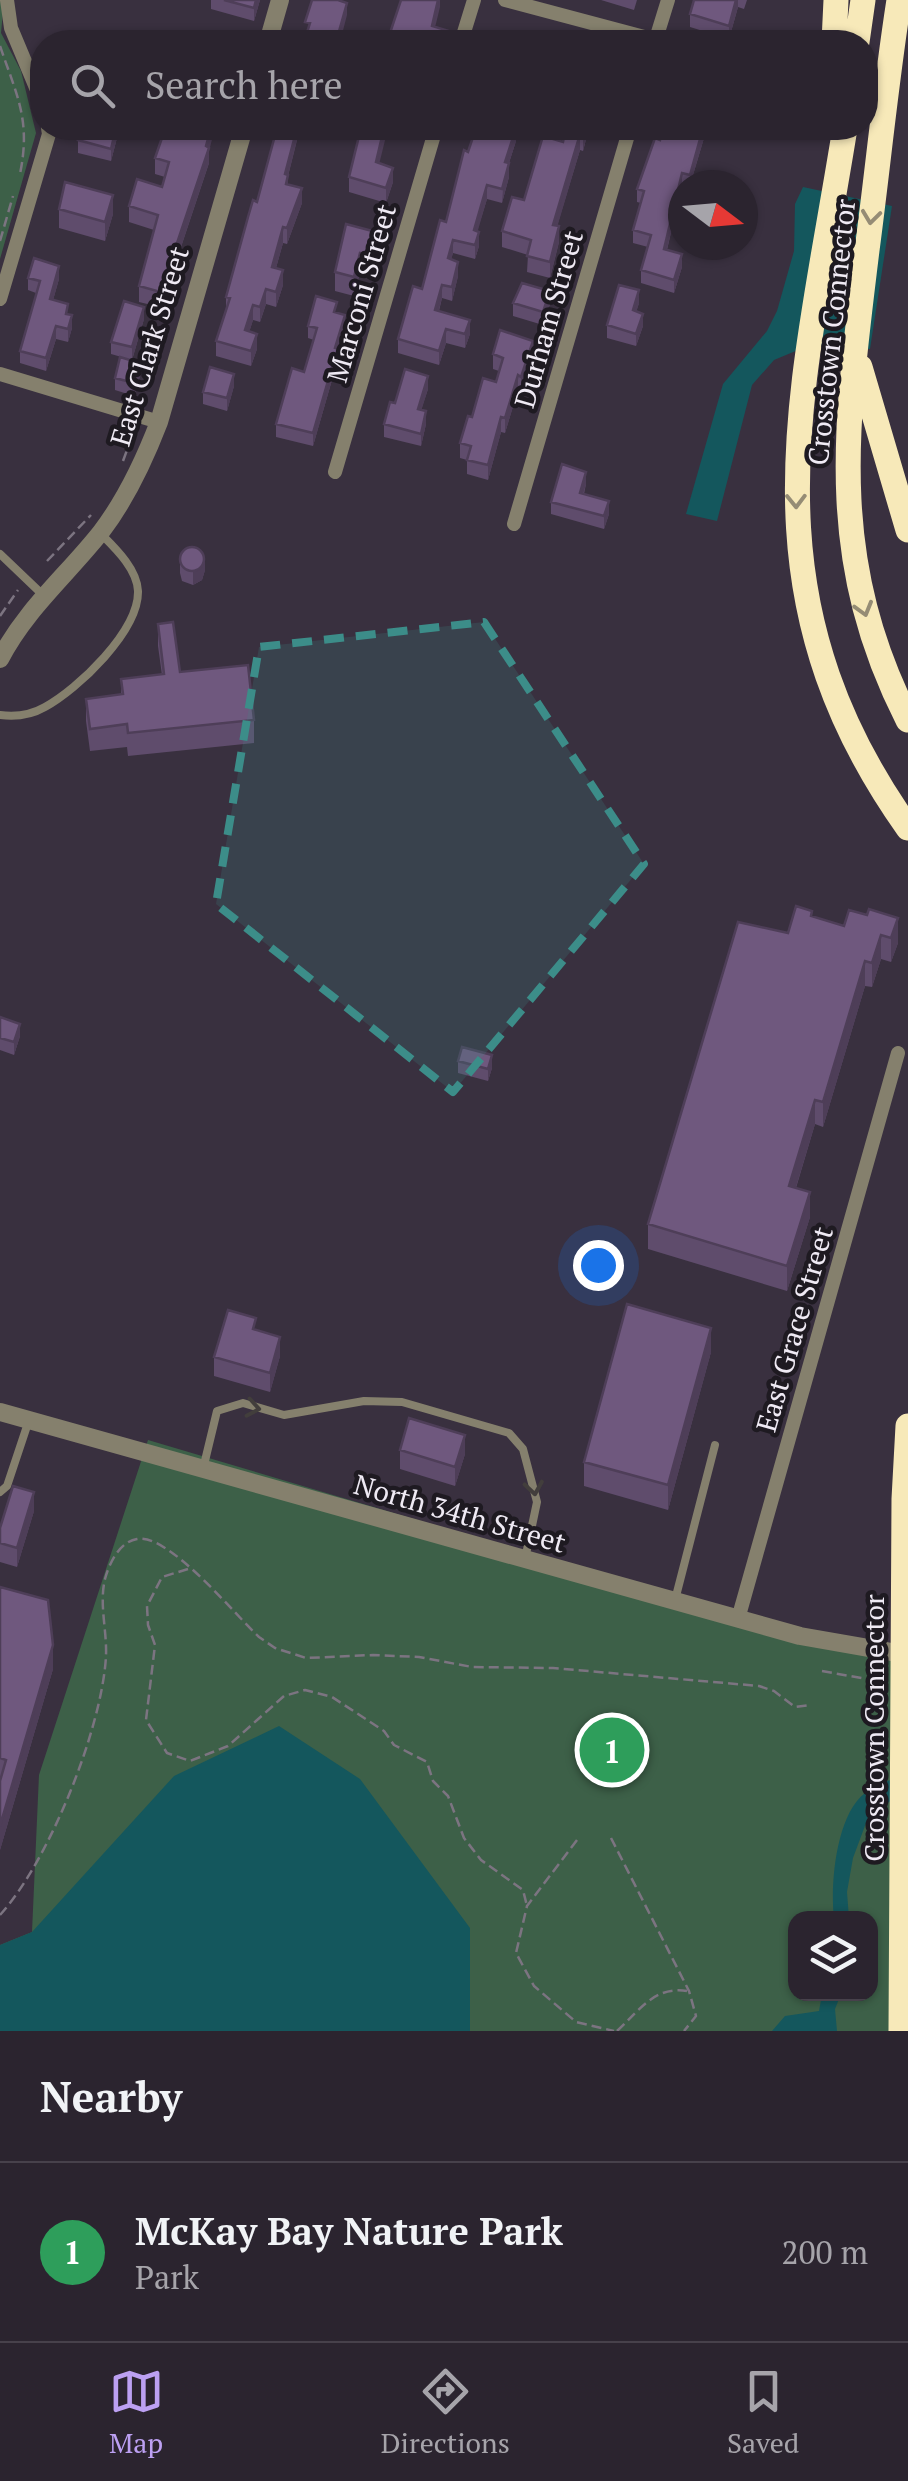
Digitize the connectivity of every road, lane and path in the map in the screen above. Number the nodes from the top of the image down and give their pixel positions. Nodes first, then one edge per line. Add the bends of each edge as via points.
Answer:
1 (7, 0) edge
2 (280, 0) edge
3 (474, 0) edge
4 (505, 0) edge
5 (668, 0) edge
6 (836, 0) edge
7 (864, 0) edge
8 (899, 0) edge
9 (271, 30) edge
10 (465, 30) edge
11 (614, 30) edge
12 (661, 30) edge
13 (835, 30) edge
14 (859, 30) edge
15 (0, 46) edge
16 (30, 73) edge
17 (47, 140) edge
18 (241, 140) edge
19 (432, 140) edge
20 (626, 140) edge
21 (833, 140) edge
22 (843, 140) edge
23 (19, 176) dead end
24 (14, 192) dead end
25 (0, 241) edge
26 (0, 299) edge
27 (0, 374) edge
28 (159, 422) junction
29 (136, 425) dead end
30 (122, 464) dead end
31 (335, 472) dead end
32 (98, 508) dead end
33 (514, 524) dead end
34 (908, 530) edge
35 (100, 533) junction
36 (0, 554) edge
37 (46, 561) dead end
38 (18, 590) dead end
39 (44, 596) junction
40 (0, 616) edge
41 (0, 659) edge
42 (0, 715) edge
43 (908, 720) edge
44 (908, 828) edge
45 (898, 1053) dead end
46 (0, 1412) edge
47 (29, 1420) junction
48 (908, 1426) edge
49 (715, 1445) dead end
50 (203, 1469) junction
51 (0, 1492) edge
52 (524, 1559) junction
53 (191, 1568) junction
54 (674, 1602) junction
55 (738, 1619) junction
56 (908, 1656) edge
57 (822, 1671) dead end
58 (889, 1683) dead end
59 (810, 1705) dead end
60 (611, 1838) dead end
61 (577, 1840) dead end
62 (526, 1906) junction
63 (0, 1915) edge
64 (689, 1991) junction
65 (615, 2031) edge
66 (684, 2031) edge
67 (902, 2031) edge

1 - 16 street
2 - 9 street
3 - 10 street
4 - 11 street
5 - 12 street
6 - 13 highway
7 - 14 highway
8 -> 43 highway, Crosstown Connector via 846,473 862,603
15 - 23 path via 25,118
17 - 26 street
18 - 28 street, East Clark Street
19 - 31 street, Marconi Street
20 - 33 street, Durham Street
21 - 34 highway via 860,370
22 -> 44 highway via 799,420 797,534 809,616 835,698 864,760
24 - 25 path
27 - 28 street
28 - 35 street, East Clark Street
29 - 30 path
32 - 37 path
35 - 39 street, East Clark Street
35 - 42 lane via 123,556 138,586 137,611 121,640 46,707
36 - 39 lane
38 - 40 path
39 - 41 street, East Clark Street
45 - 55 street, East Grace Street
46 - 47 street, North 34th Street
47 - 50 street, North 34th Street
47 - 51 lane via 8,1486
48 - 67 highway, Crosstown Connector, bridge
49 - 54 lane
50 - 52 street, North 34th Street
50 -> 52 lane via 217,1411 244,1403 284,1415 402,1402 509,1433 523,1449 537,1502
52 - 54 street, North 34th Street
53 - 59 path via 274,1648 306,1658 419,1657 472,1668 720,1681 759,1686 795,1707
53 - 62 path via 162,1577 147,1606 155,1645 146,1720 167,1753 190,1761 228,1746 284,1696 306,1690 332,1697 427,1762 464,1838 481,1860 524,1890
53 - 63 path via 148,1539 125,1544 109,1567 106,1656 87,1749 57,1820
54 - 55 street, North 34th Street
55 - 56 street, North 34th Street
57 - 58 path
60 - 64 path
61 - 62 path
62 - 65 path via 516,1953 534,1986 576,2022
64 - 65 path via 669,1988
64 - 66 path via 696,2016

